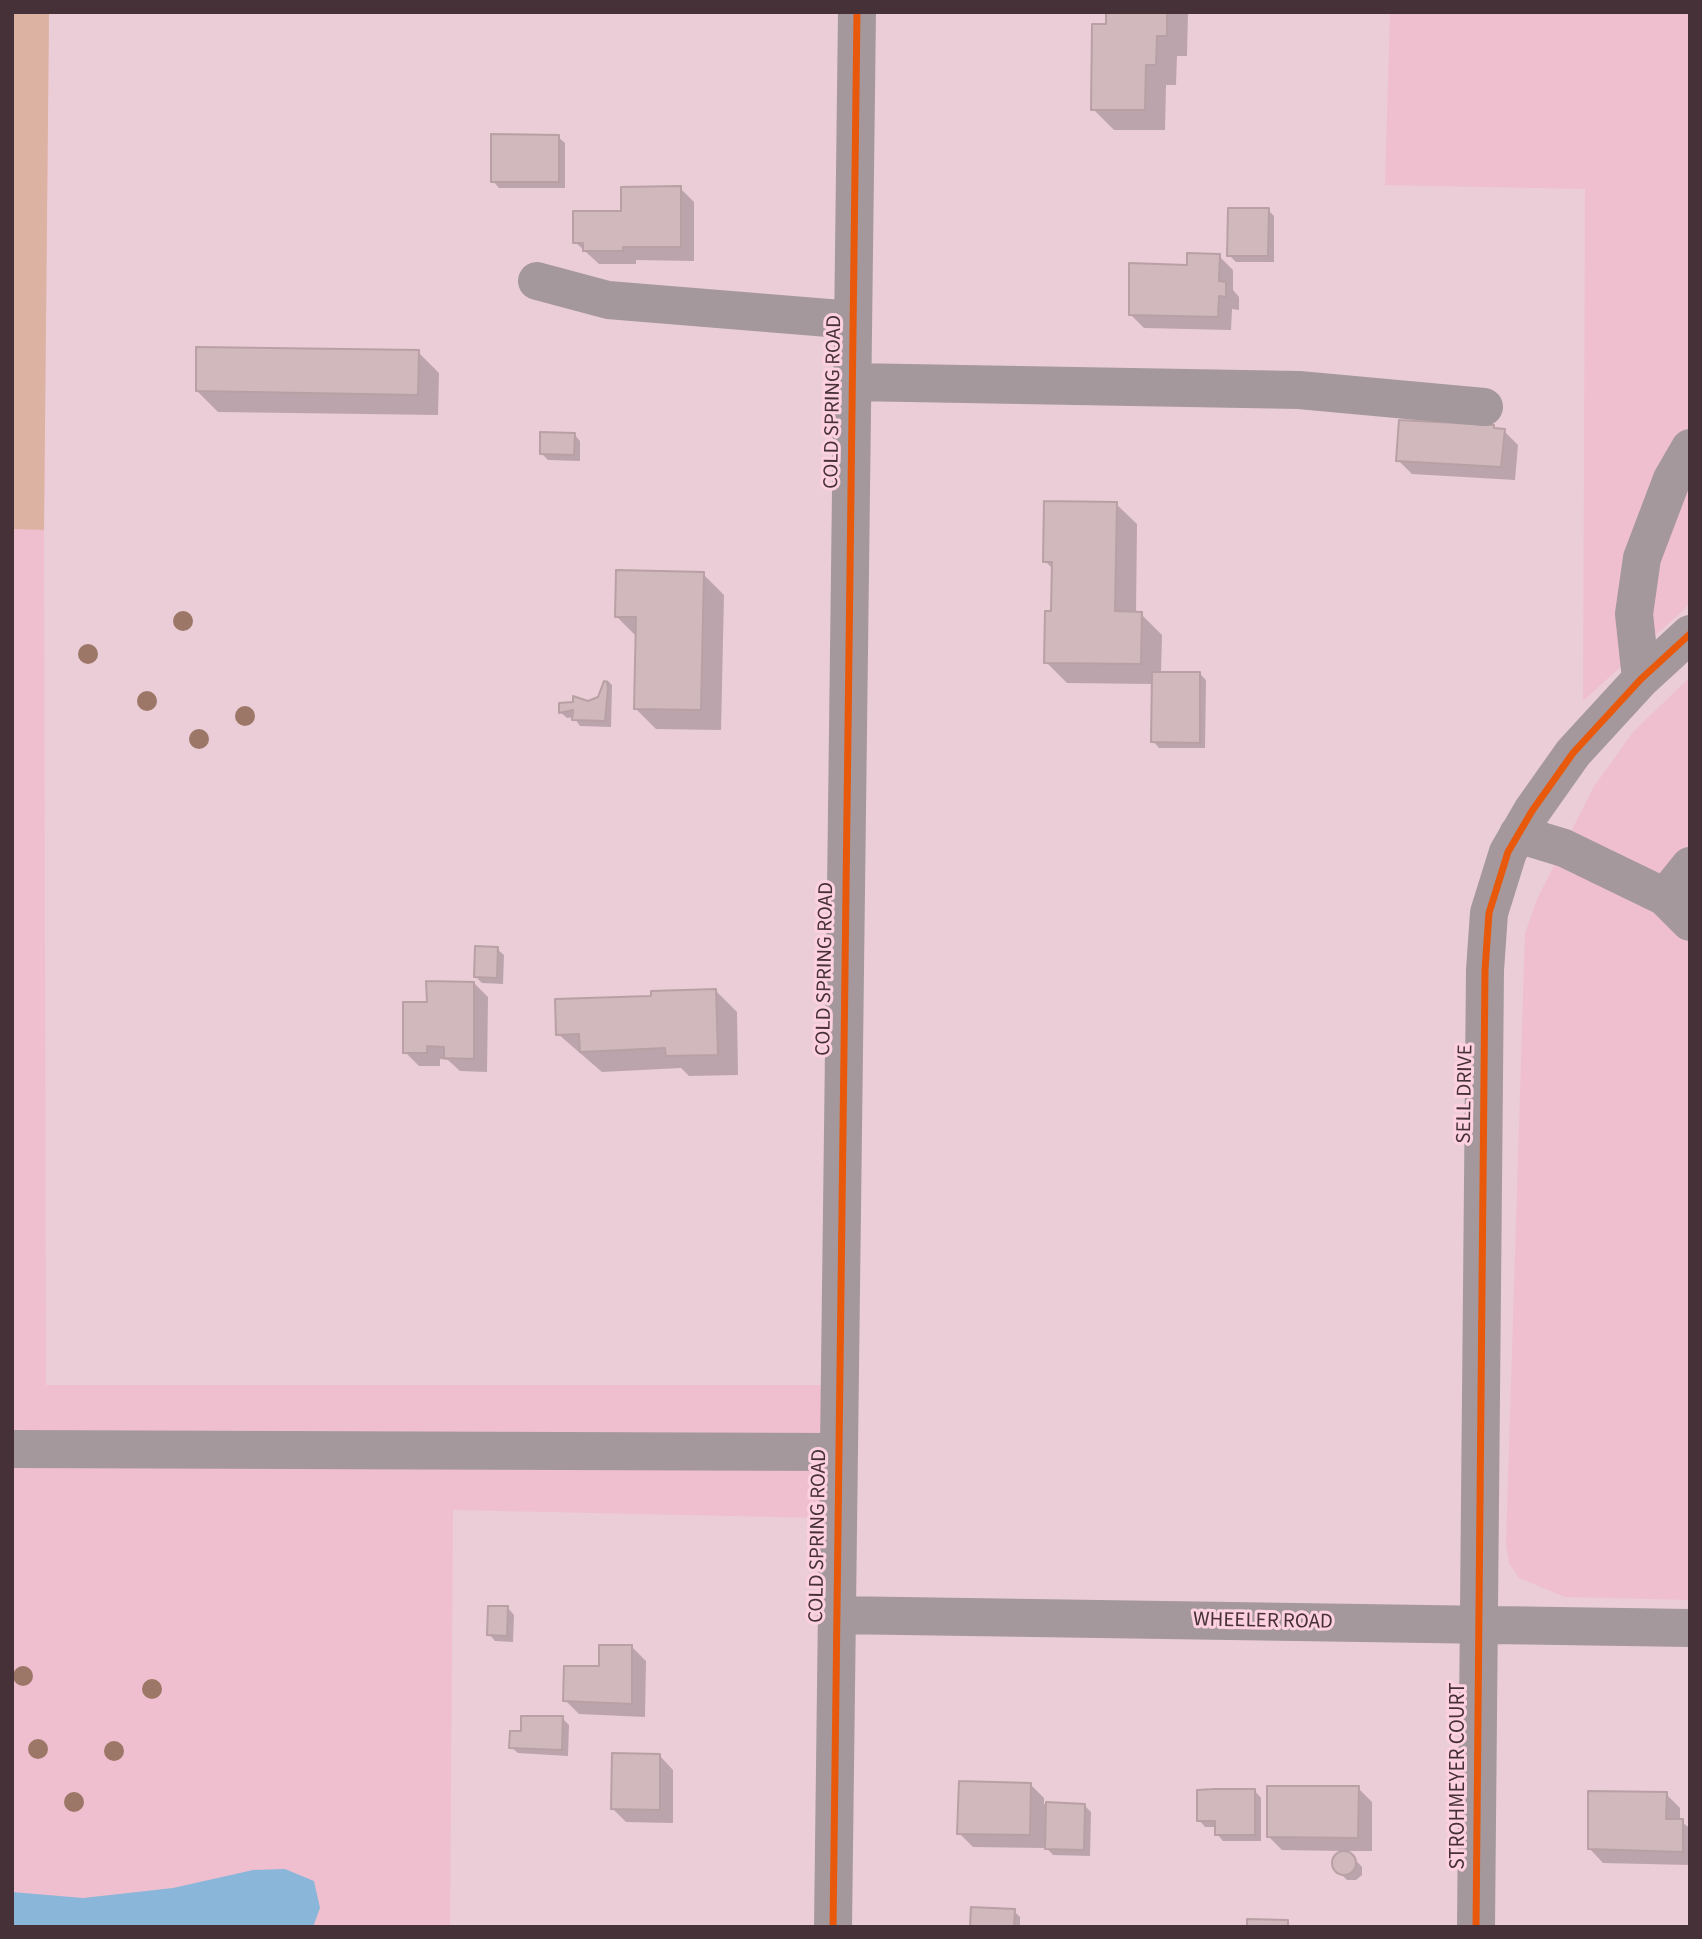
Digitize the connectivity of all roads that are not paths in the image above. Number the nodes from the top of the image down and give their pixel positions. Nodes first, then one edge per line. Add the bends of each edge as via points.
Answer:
1 (857, 12) edge
2 (537, 281) dead end
3 (853, 320) junction
4 (852, 382) junction
5 (1484, 407) dead end
6 (1690, 448) edge
7 (1690, 634) edge
8 (1641, 680) junction
9 (1518, 834) junction
10 (1690, 866) edge
11 (1677, 909) edge
12 (12, 1449) edge
13 (837, 1452) junction
14 (836, 1615) junction
15 (1478, 1625) junction
16 (1690, 1628) edge
17 (833, 1927) edge
18 (1476, 1927) edge

1 - 3 street, COLD SPRING ROAD
2 - 3 street via 608,300
3 - 4 street, COLD SPRING ROAD
4 - 5 street via 1299,390
4 - 13 street, COLD SPRING ROAD
6 - 8 street via 1672,479 1642,558 1634,614
7 - 8 street, SELL DRIVE
8 - 9 street, SELL DRIVE via 1573,752
9 - 11 street via 1564,848
9 - 15 street, SELL DRIVE via 1489,913 1485,970
10 - 11 street
12 - 13 street
13 - 14 street, COLD SPRING ROAD
14 - 15 street, WHEELER ROAD
14 - 17 street, COLD SPRING ROAD
15 - 16 street, WHEELER ROAD
15 - 18 street, STROHMEYER COURT

